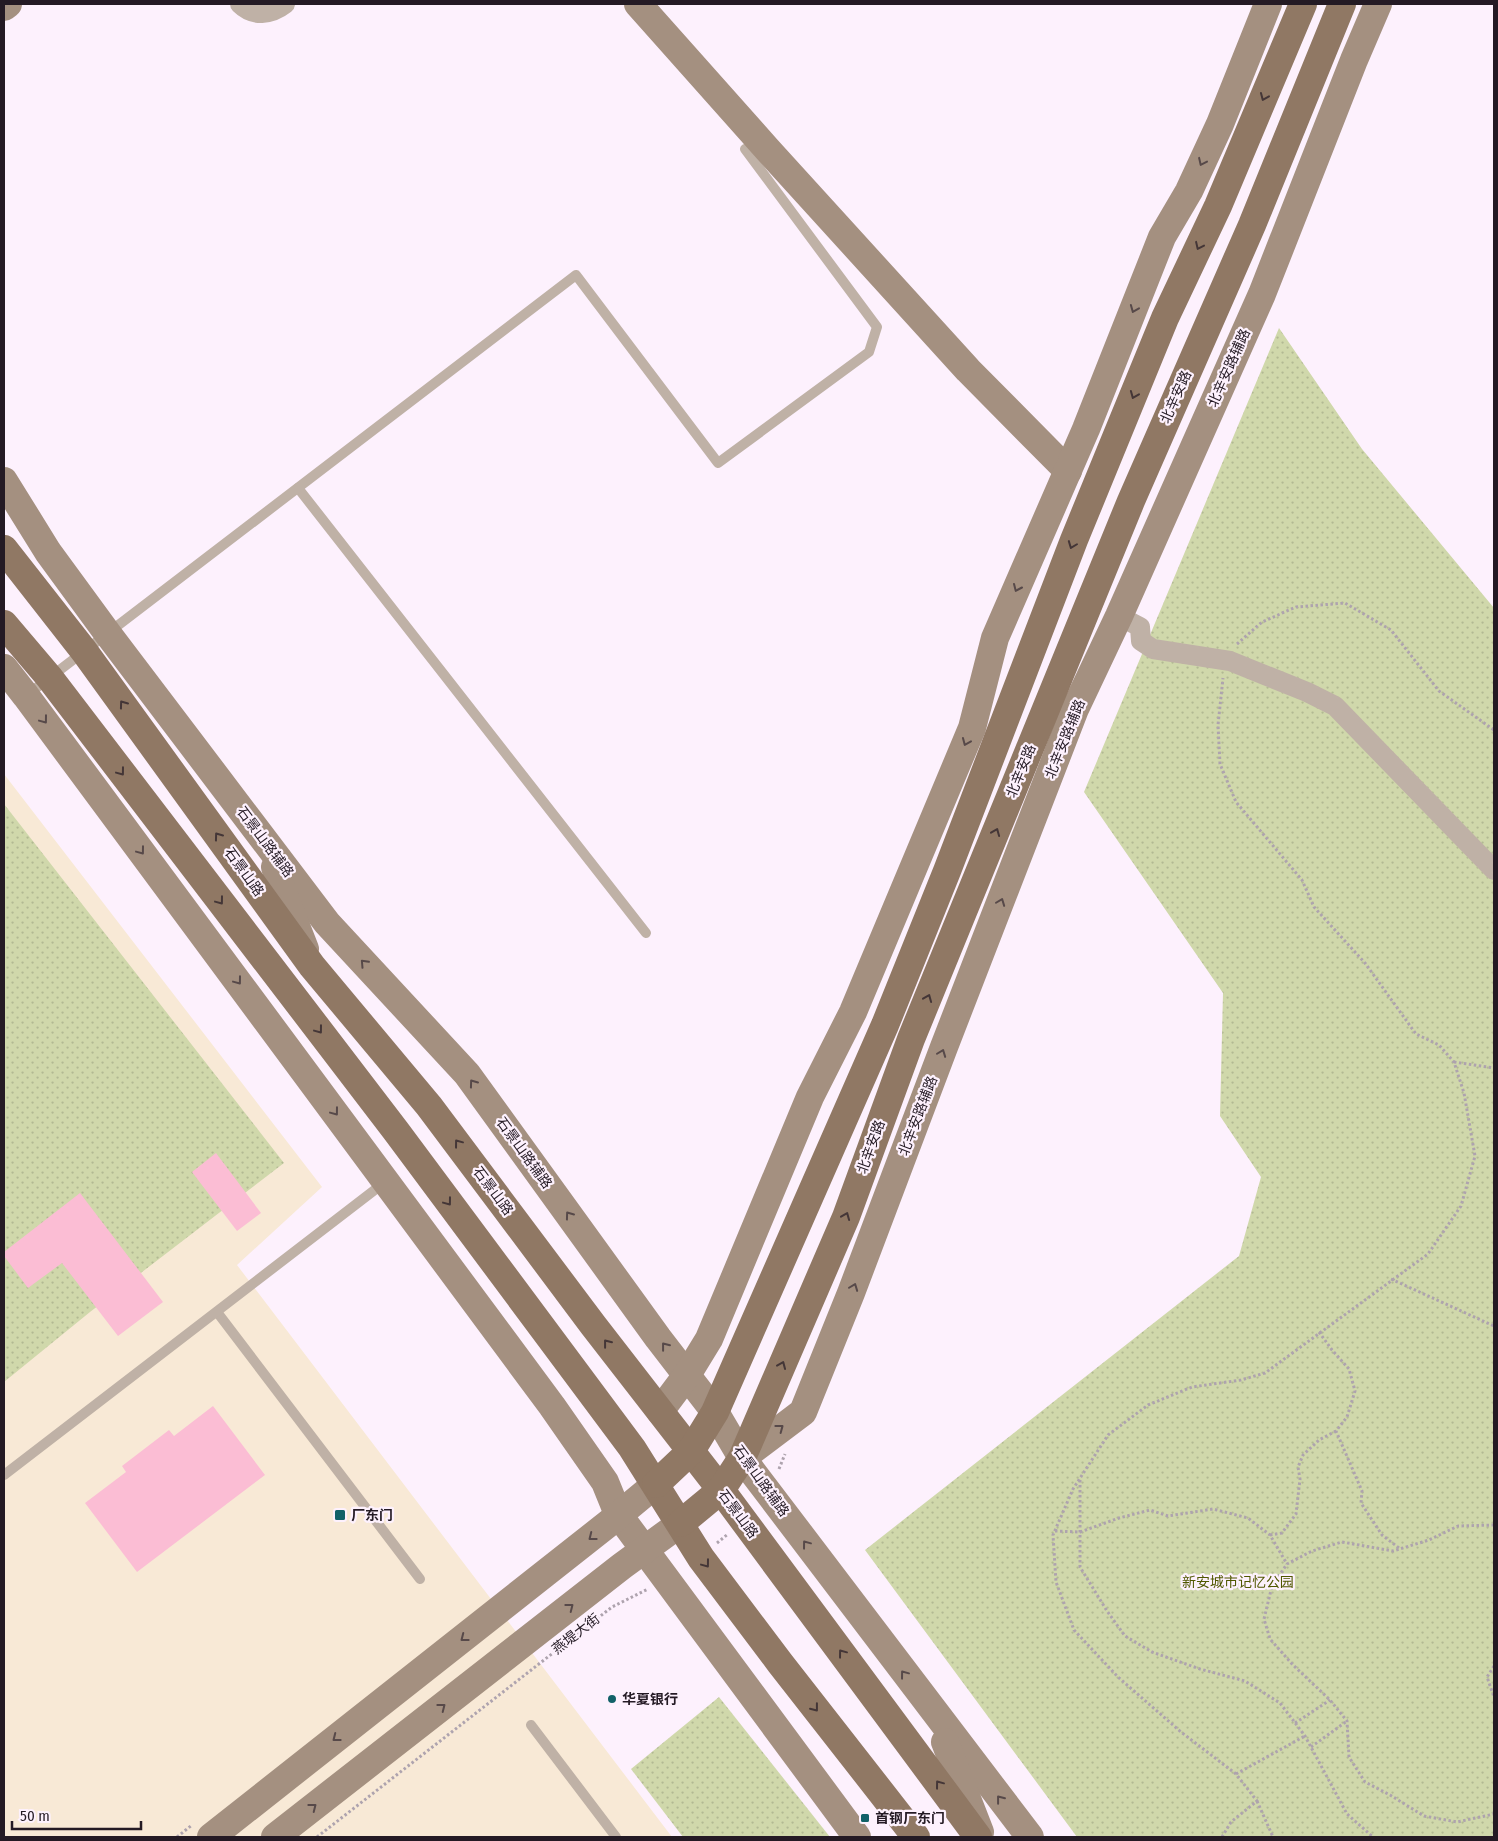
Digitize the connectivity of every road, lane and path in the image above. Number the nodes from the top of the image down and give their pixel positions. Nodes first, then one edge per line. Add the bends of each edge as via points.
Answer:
1 (8, 4) edge
2 (240, 4) edge
3 (285, 4) edge
4 (638, 4) edge
5 (1268, 4) edge
6 (1342, 4) edge
7 (1378, 4) edge
8 (4, 7) edge
9 (1301, 9) edge
10 (1326, 44) junction
11 (1354, 60) junction
12 (1220, 124) junction
13 (745, 149) dead end
14 (1068, 471) junction
15 (4, 481) edge
16 (298, 488) junction
17 (4, 549) edge
18 (1119, 616) junction
19 (4, 624) edge
20 (108, 634) junction
21 (84, 651) junction
22 (1230, 661) junction
23 (4, 668) edge
24 (49, 677) junction
25 (26, 696) junction
26 (1076, 709) junction
27 (1494, 730) edge
28 (1029, 751) junction
29 (268, 846) junction
30 (1494, 870) edge
31 (947, 871) junction
32 (646, 933) dead end
33 (879, 950) junction
34 (312, 966) junction
35 (1454, 1062) junction
36 (1494, 1068) edge
37 (386, 1181) junction
38 (1392, 1280) junction
39 (217, 1312) junction
40 (1494, 1326) edge
41 (1320, 1332) junction
42 (687, 1375) junction
43 (660, 1411) junction
44 (715, 1412) junction
45 (1336, 1431) junction
46 (788, 1448) dead end
47 (691, 1451) junction
48 (742, 1458) junction
49 (4, 1475) edge
50 (1080, 1479) junction
51 (656, 1484) junction
52 (721, 1490) junction
53 (768, 1494) junction
54 (618, 1514) junction
55 (743, 1520) junction
56 (680, 1523) junction
57 (1494, 1525) edge
58 (1055, 1531) junction
59 (1080, 1532) junction
60 (1270, 1535) junction
61 (645, 1549) junction
62 (1400, 1549) junction
63 (701, 1558) junction
64 (1287, 1564) junction
65 (420, 1579) dead end
66 (667, 1581) junction
67 (1494, 1666) edge
68 (1494, 1696) edge
69 (1330, 1700) junction
70 (933, 1712) junction
71 (1347, 1721) junction
72 (1295, 1723) junction
73 (531, 1725) dead end
74 (1305, 1736) junction
75 (1311, 1747) junction
76 (1236, 1774) junction
77 (1257, 1801) junction
78 (1494, 1814) edge
79 (210, 1837) edge
80 (275, 1837) edge
81 (317, 1837) edge
82 (616, 1837) edge
83 (857, 1837) edge
84 (916, 1837) edge
85 (980, 1837) edge
86 (1030, 1837) edge
87 (1222, 1837) edge
88 (1272, 1837) edge
89 (1373, 1837) edge

1 - 8 street
2 - 3 street via 247,11 263,14
4 - 14 street via 962,362
5 - 12 street
6 - 10 main road, 北辛安路
7 - 11 street, 北辛安路辅路
9 - 12 street
9 -> 31 main road via 1218,206 1165,318 1074,540
10 - 11 street
10 - 28 main road, 北辛安路 via 1252,225 1131,501
11 - 18 street, 北辛安路辅路 via 1262,294
12 -> 14 street via 1162,237
13 - 16 lane via 877,327 869,352 718,463 576,275
14 -> 33 street via 995,638 972,728
15 - 20 street, 石景山路辅路 via 48,552
16 - 20 lane
16 - 32 lane
17 - 21 main road, 石景山路
18 - 22 street via 1140,627 1140,641 1153,649
18 - 26 street, 北辛安路辅路
19 - 24 main road
20 - 21 lane
20 - 29 street, 石景山路辅路
21 - 24 lane
34 -> 21 main road, 石景山路
22 - 27 path via 1238,644 1262,622 1296,607 1345,603 1391,630 1439,691
22 - 30 street via 1334,706
22 - 35 path via 1222,680 1218,725 1220,764 1236,802 1302,880 1314,907 1365,963 1416,1034 1439,1045
23 - 25 street
24 - 25 lane
24 -> 51 main road via 396,1131
25 -> 37 street
26 - 28 street
48 -> 26 street, 北辛安路辅路 via 803,1412
48 -> 28 main road, 北辛安路 via 846,1217 911,1039
29 - 34 street
42 -> 29 street, 石景山路辅路 via 466,1074 326,923
31 - 33 street
31 - 44 main road via 885,1025
33 - 42 street via 853,1012 810,1097 709,1339
43 -> 34 main road, 石景山路 via 429,1106
35 - 36 path
35 - 38 path via 1464,1093 1474,1156 1461,1206 1428,1254
37 - 39 lane
37 - 54 street via 563,1421 605,1482
38 - 40 path
38 - 41 path
39 - 49 lane
39 - 65 lane
41 - 45 path via 1349,1369 1355,1391 1347,1417
41 - 50 path via 1265,1372 1241,1380 1192,1387 1148,1405 1108,1435
42 - 43 street
42 - 44 street, 石景山路辅路
43 - 47 main road, 石景山路
44 - 47 main road
44 - 48 street, 石景山路辅路
45 - 60 path via 1319,1440 1303,1455 1298,1467 1300,1480 1296,1514 1282,1533
45 - 62 path via 1362,1491 1361,1503 1382,1535
46 - 53 path
47 - 51 main road
47 - 52 main road, 石景山路
48 - 52 main road, 北辛安路
48 - 53 street, 石景山路辅路
50 - 58 path
50 - 59 path
51 - 54 street
51 - 56 main road
52 - 55 main road, 石景山路
52 - 56 main road, 北辛安路
70 -> 53 street, 石景山路辅路
54 - 61 street
54 -> 79 street
55 - 63 path
85 -> 55 main road, 石景山路
56 - 61 street, 燕堤大街
56 - 63 main road
57 - 62 path via 1458,1526
58 - 59 path
58 - 76 path via 1056,1582 1074,1630 1118,1677
59 - 60 path via 1150,1510 1168,1516 1213,1509 1248,1518
59 - 72 path via 1080,1567 1125,1636 1152,1652 1245,1681 1280,1703
60 - 64 path
61 - 66 street
80 -> 61 street, 燕堤大街
62 - 64 path via 1393,1551 1342,1542 1312,1551
63 -> 84 main road
64 - 69 path via 1272,1586 1264,1619 1270,1639
66 - 81 path, 燕堤大街 via 612,1607
66 - 83 street
67 - 68 path via 1487,1677
69 - 71 path
69 - 72 path
70 - 85 street
86 -> 70 street, 石景山路辅路
71 - 75 path
71 - 78 path via 1349,1756 1365,1782 1424,1816 1457,1822
72 - 74 path
73 - 82 lane
74 - 75 path
74 - 76 path
75 - 89 path via 1347,1814
76 - 77 path
77 - 87 path via 1231,1822
77 - 88 path

